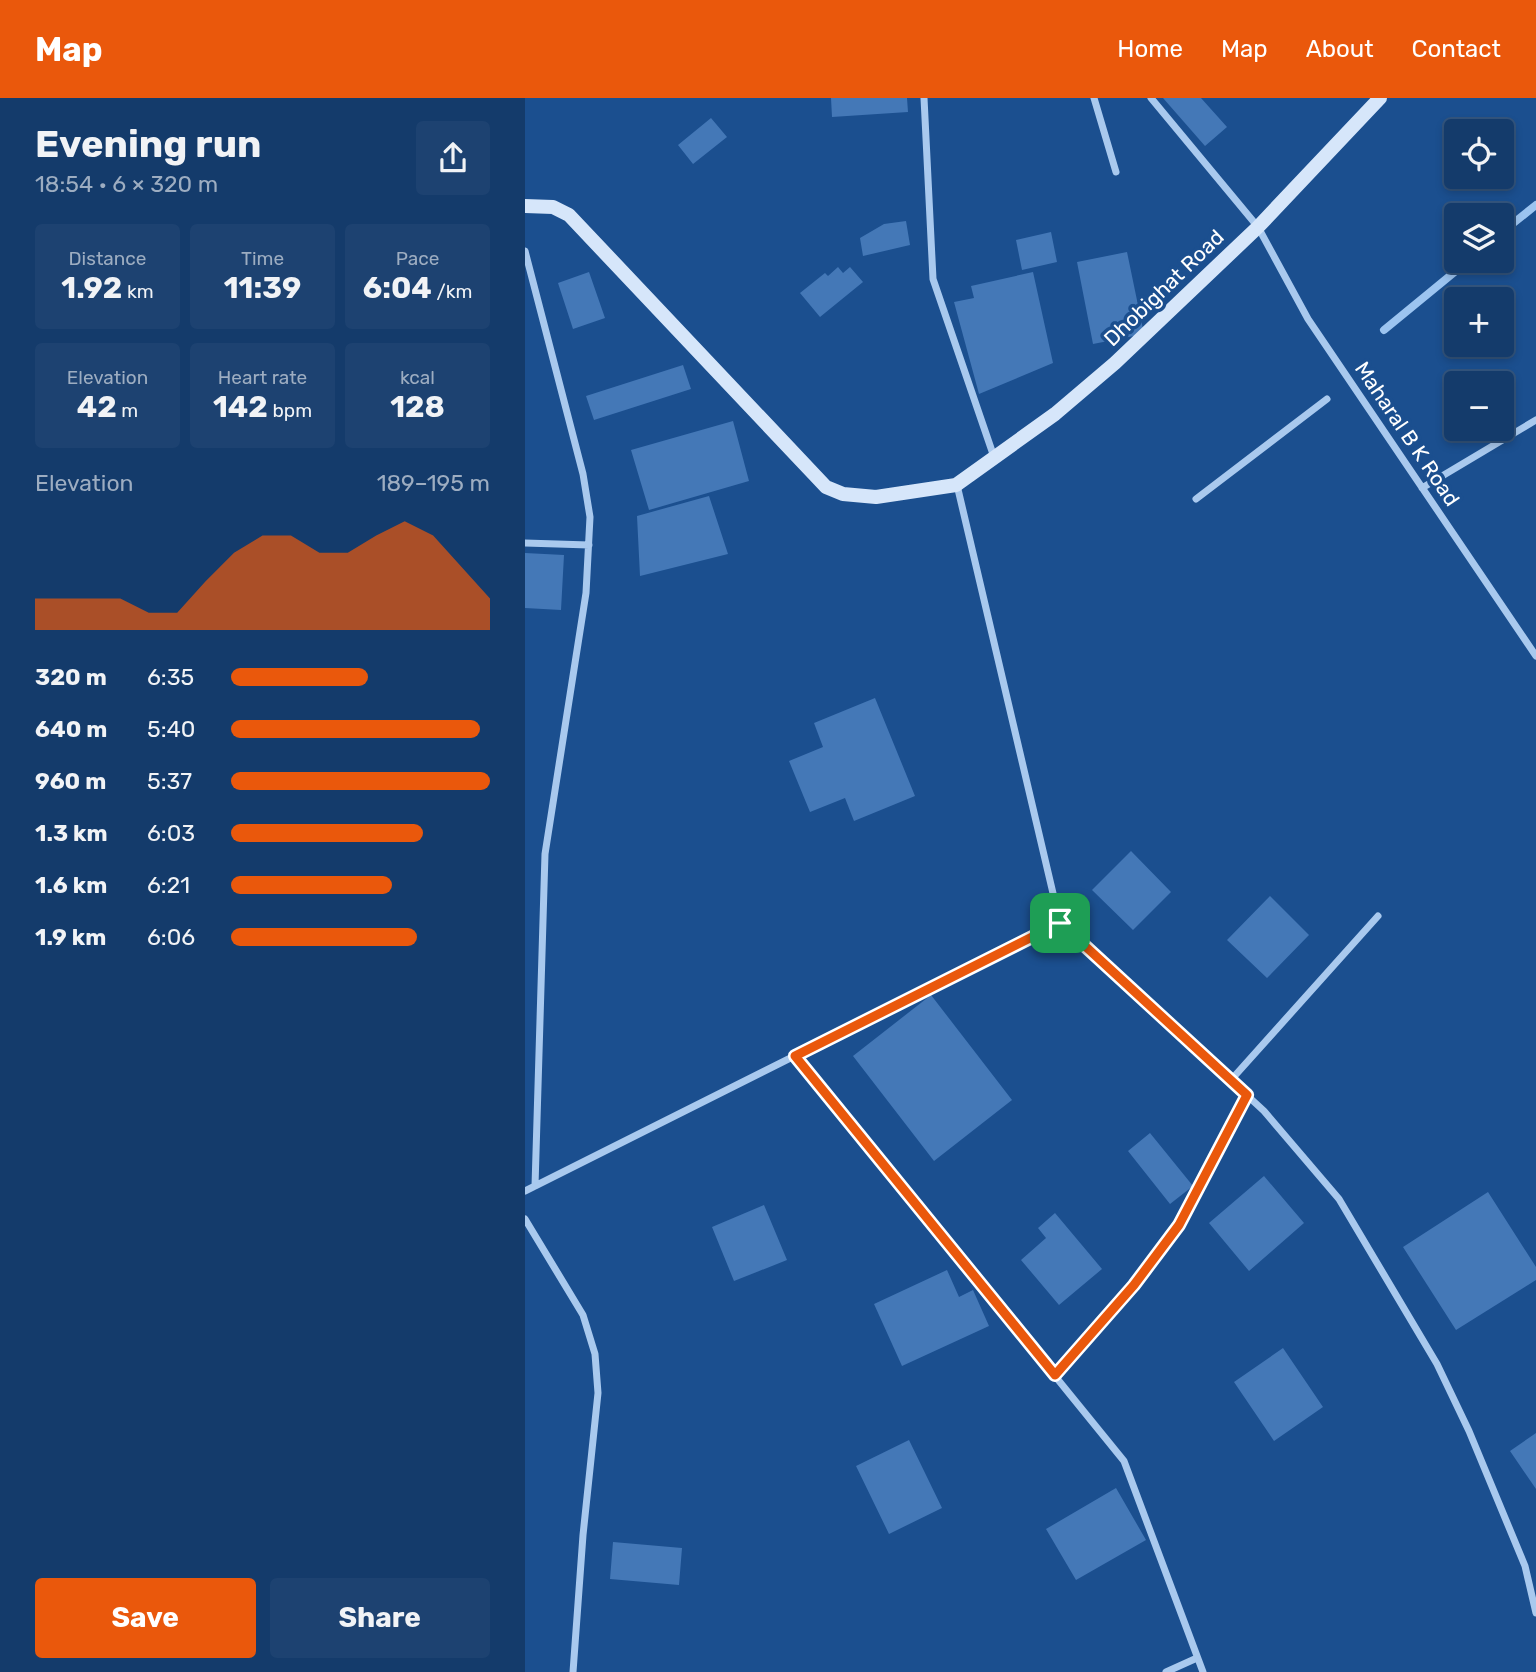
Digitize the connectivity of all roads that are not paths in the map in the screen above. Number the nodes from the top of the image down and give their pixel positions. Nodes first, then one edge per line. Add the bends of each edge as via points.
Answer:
1 (924, 98) edge
2 (1094, 98) edge
3 (1151, 98) edge
4 (1380, 98) edge
5 (1116, 172) dead end
6 (525, 206) edge
7 (1258, 227) junction
8 (525, 251) edge
9 (1327, 399) dead end
10 (1536, 420) edge
11 (994, 457) junction
12 (956, 485) junction
13 (1422, 488) junction
14 (1196, 499) dead end
15 (525, 542) edge
16 (589, 544) junction
17 (1536, 656) edge
18 (1378, 916) dead end
19 (1060, 923) junction
20 (795, 1056) junction
21 (1231, 1080) junction
22 (1247, 1095) junction
23 (535, 1186) junction
24 (525, 1191) edge
25 (525, 1219) edge
26 (1055, 1375) junction
27 (1536, 1613) edge
28 (1197, 1658) junction
29 (573, 1672) edge
30 (1166, 1672) edge
31 (1203, 1672) edge

1 - 11 street via 933,279
2 - 5 street
3 - 7 street, Maharal B K Road
4 - 7 street, Dhobighat Road
6 - 12 street via 553,207 569,215 826,487 843,494 876,497
7 - 11 street, Dhobighat Road via 1115,363
7 - 13 street, Maharal B K Road via 1308,318
8 - 16 street via 583,474
9 - 14 street
10 - 13 street
11 - 12 street, Dhobighat Road
12 - 19 street
13 - 17 street, Maharal B K Road
15 - 16 street
16 - 23 street via 586,593 545,853
18 - 21 street
19 - 20 street
19 - 21 street
20 - 23 street
20 - 26 street
21 - 22 street
22 - 26 street via 1179,1225 1134,1285
22 - 27 street via 1339,1199 1437,1364 1525,1566
23 - 24 street
25 - 29 street via 583,1315 595,1354 598,1394
26 - 28 street via 1124,1461
28 - 30 street
28 - 31 street

